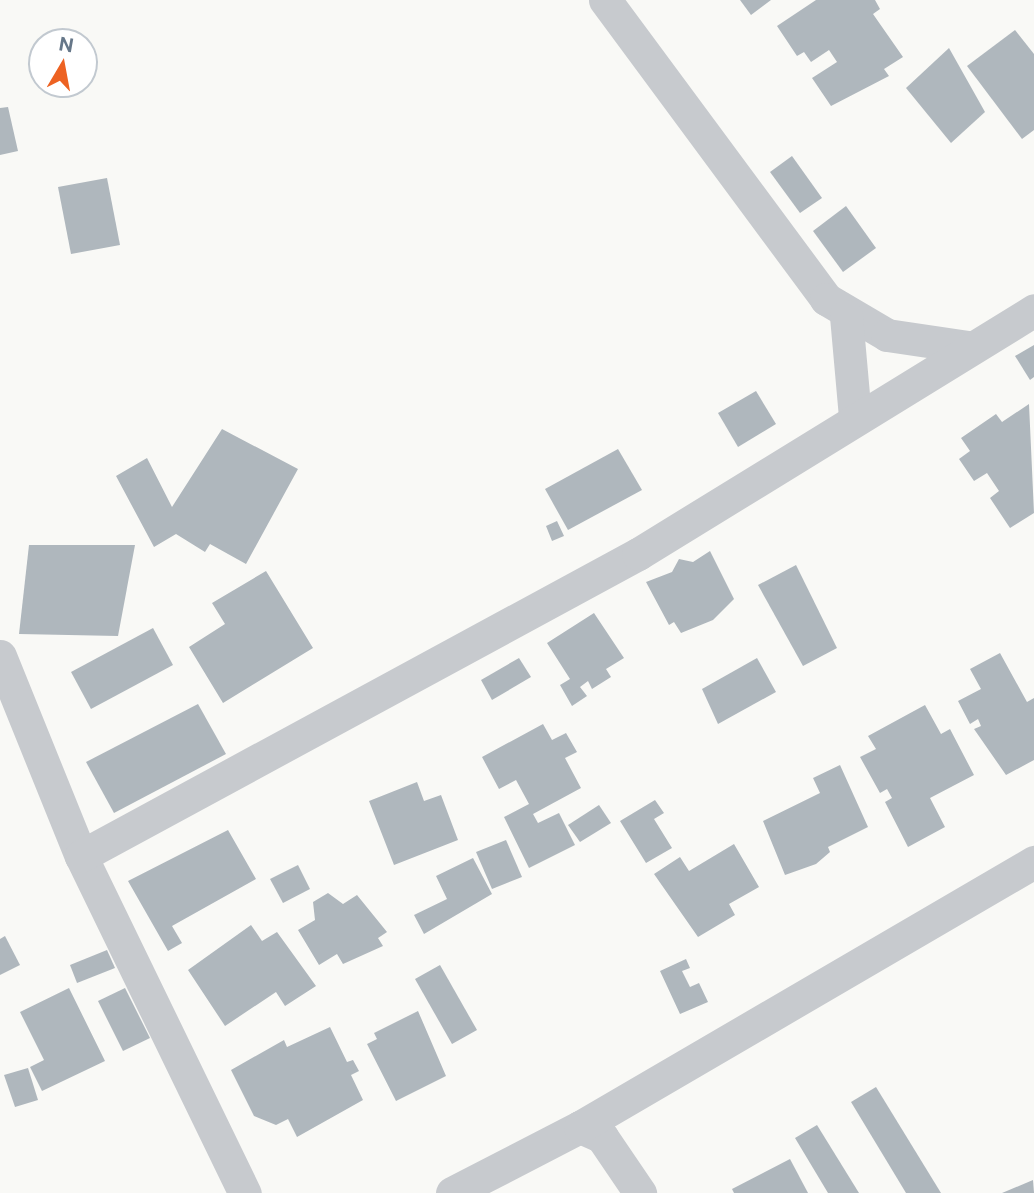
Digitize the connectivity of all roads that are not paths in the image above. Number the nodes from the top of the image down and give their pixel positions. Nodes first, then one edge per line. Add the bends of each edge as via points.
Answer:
1 (606, 0) edge
2 (1034, 310) edge
3 (846, 316) junction
4 (968, 347) junction
5 (855, 417) junction
6 (0, 656) edge
7 (81, 856) junction
8 (1034, 862) edge
9 (580, 1127) junction
10 (244, 1193) edge
11 (452, 1193) edge
12 (640, 1193) edge

1 - 3 street via 810,280
2 - 4 street
3 - 4 street via 887,335
3 - 5 street
4 - 5 street
5 - 7 street via 638,554
6 - 7 street
7 - 10 street
8 - 9 street
9 - 11 street
9 - 12 street via 602,1137

